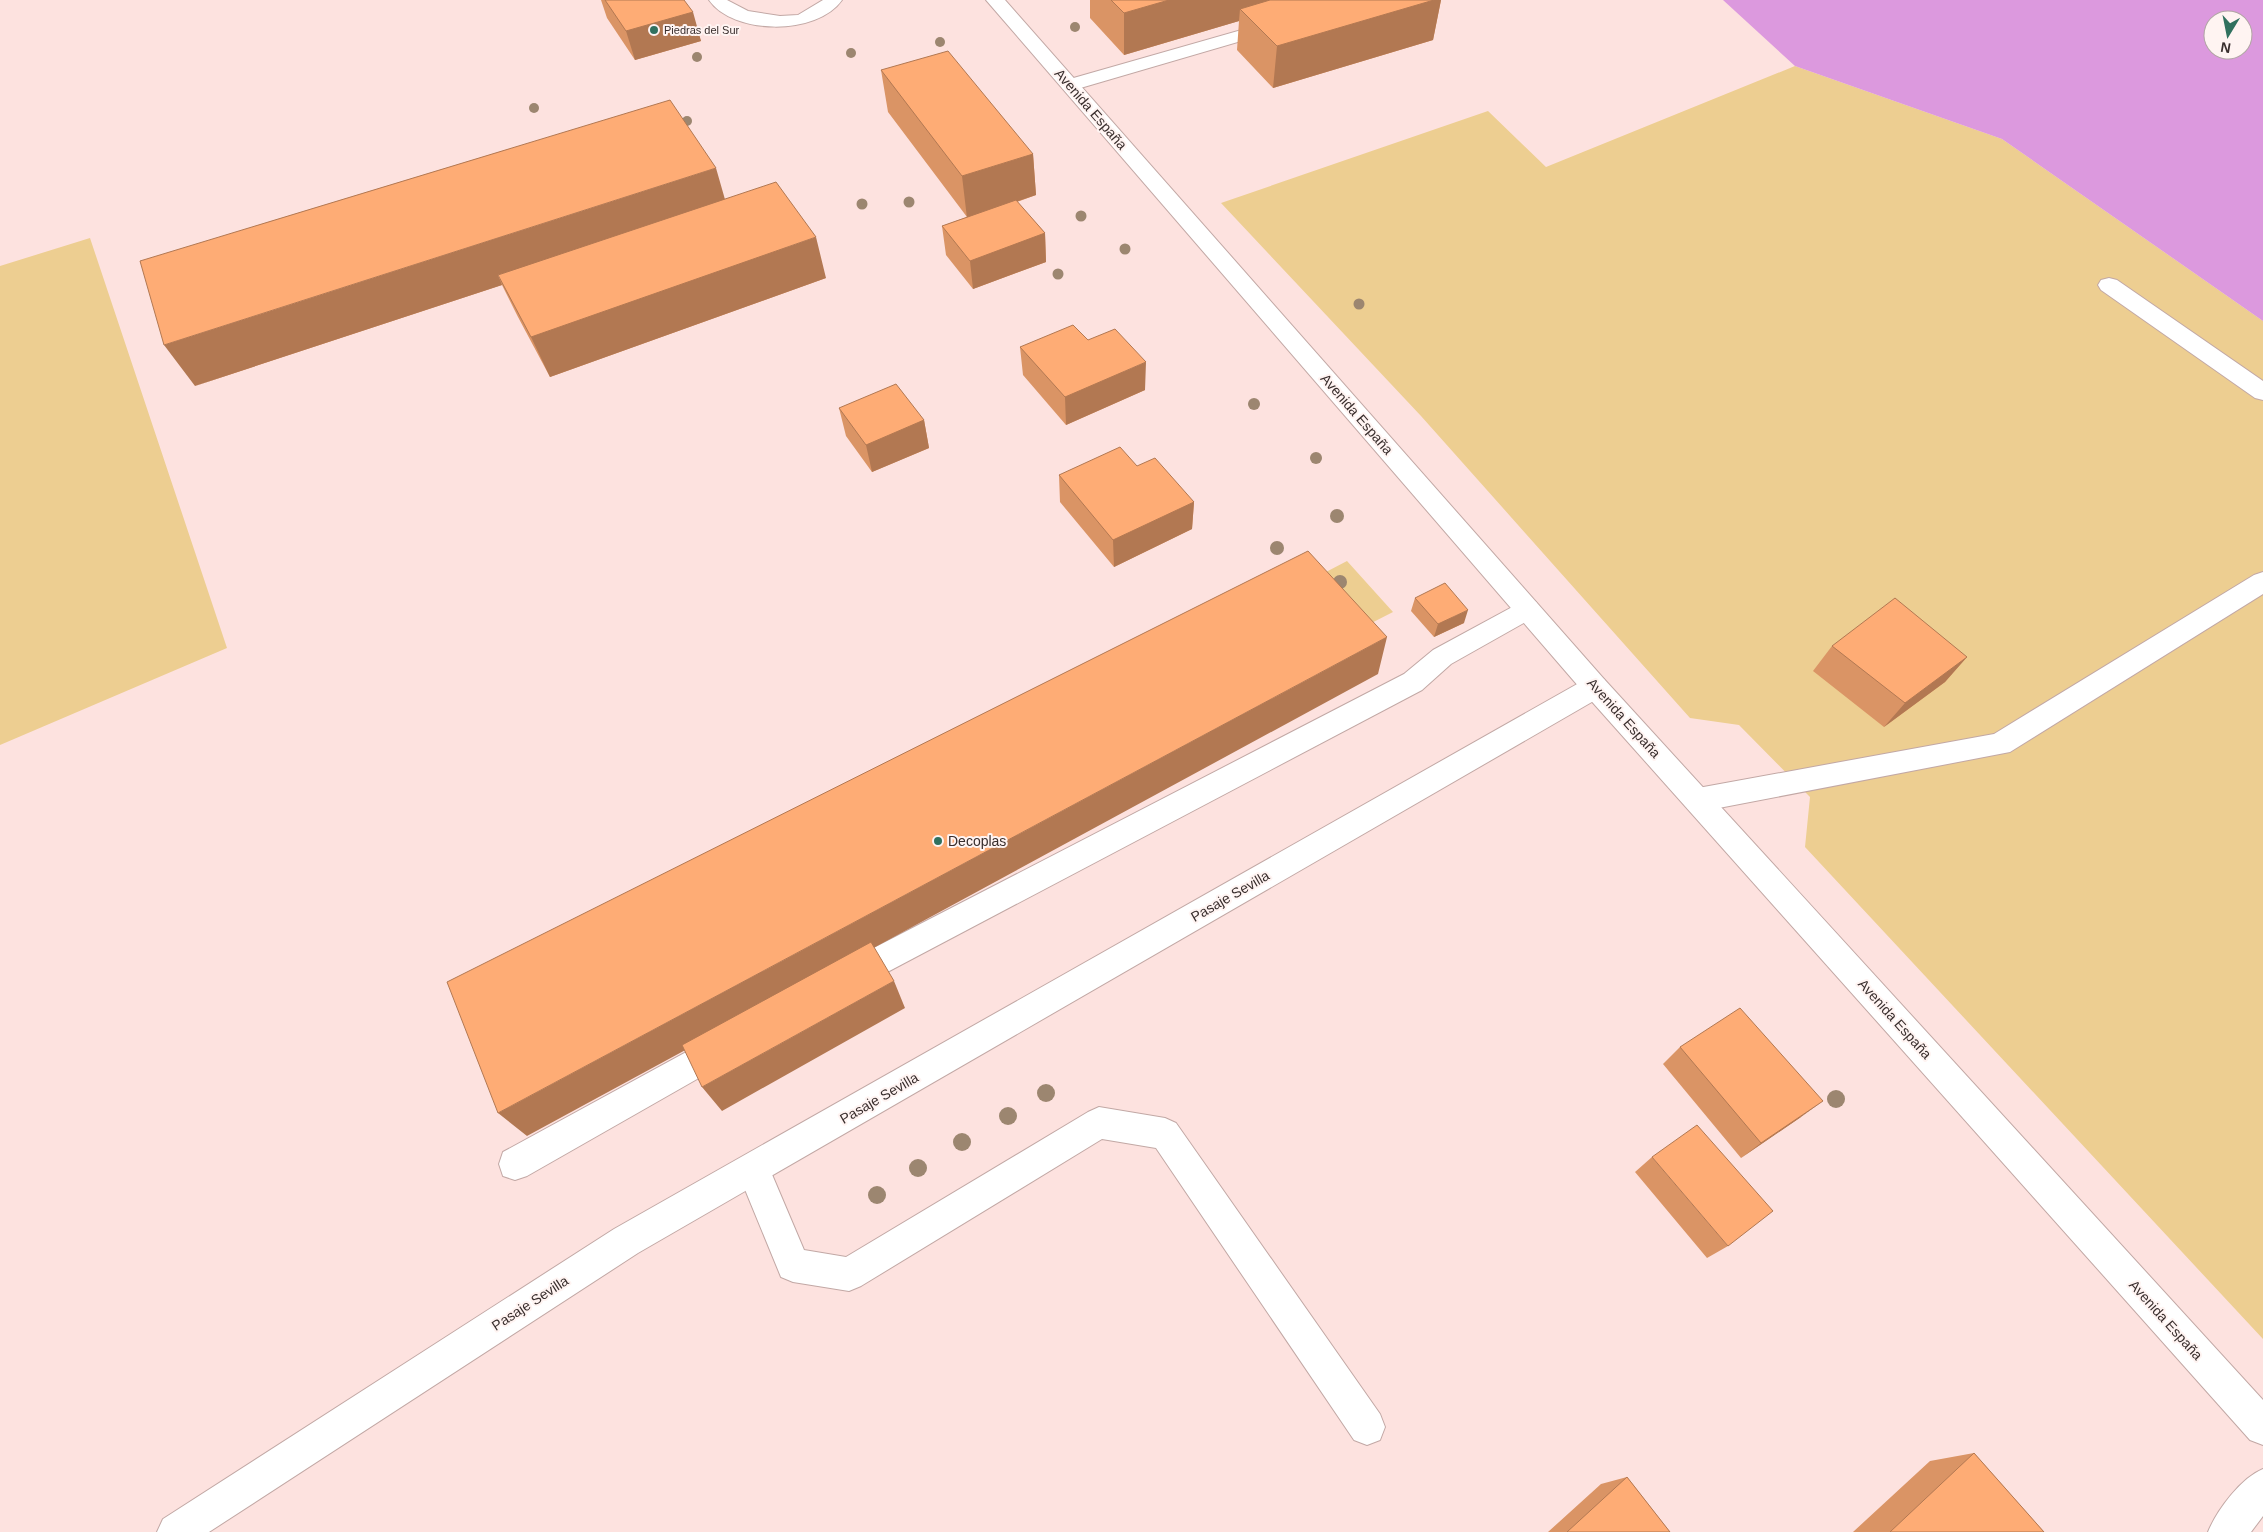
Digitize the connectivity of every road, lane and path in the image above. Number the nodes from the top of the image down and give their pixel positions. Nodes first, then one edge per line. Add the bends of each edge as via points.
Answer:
1 (718, 0) edge
2 (833, 0) edge
3 (996, 0) edge
4 (1287, 22) edge
5 (1070, 86) junction
6 (2109, 285) dead end
7 (2263, 392) edge
8 (2263, 582) edge
9 (1527, 609) junction
10 (1595, 687) junction
11 (1698, 800) junction
12 (822, 991) edge
13 (746, 1034) edge
14 (515, 1164) dead end
15 (753, 1170) junction
16 (1367, 1427) dead end
17 (2263, 1427) edge
18 (2263, 1487) edge
19 (176, 1532) edge
20 (2227, 1532) edge

1 - 2 main road via 736,14 797,20 818,13
3 - 5 main road, Avenida España
4 - 5 main road
5 - 9 main road, Avenida España
6 - 7 main road
8 - 11 main road via 2000,744
9 - 10 main road, Avenida España
9 - 12 main road via 1442,657 1413,682
10 - 11 main road, Avenida España
10 - 15 main road, Pasaje Sevilla
11 - 17 main road, Avenida España
13 - 14 main road
15 - 16 main road via 793,1265 849,1274 1099,1123 1165,1134
15 - 19 main road, Pasaje Sevilla via 626,1241
18 - 20 main road

